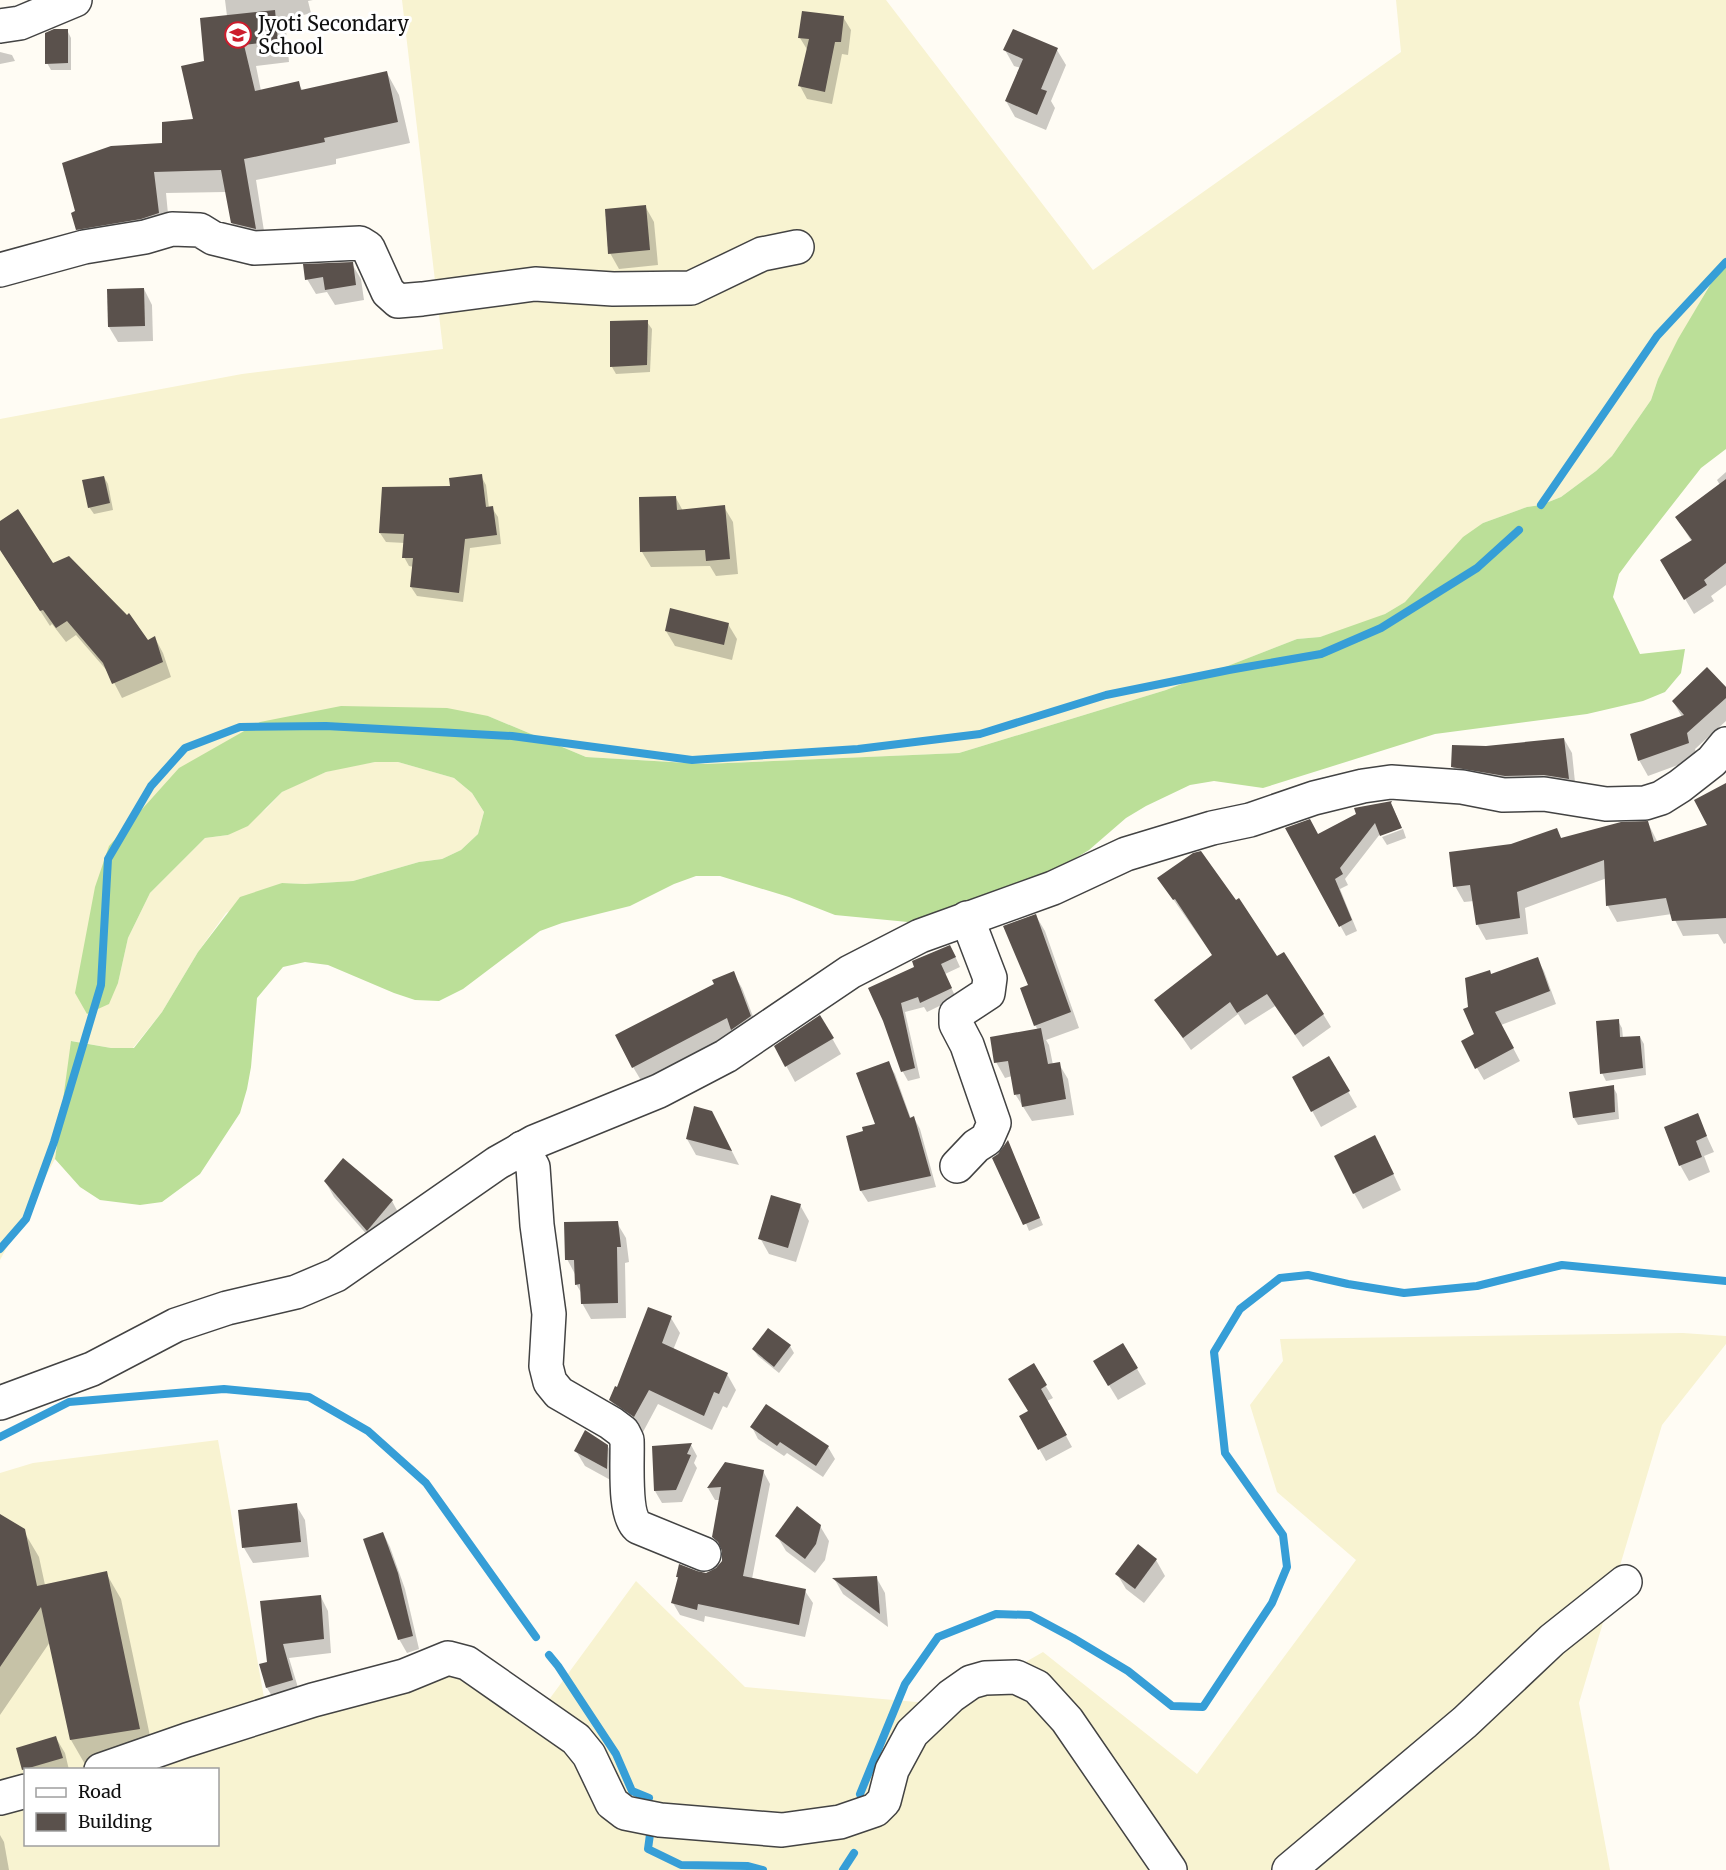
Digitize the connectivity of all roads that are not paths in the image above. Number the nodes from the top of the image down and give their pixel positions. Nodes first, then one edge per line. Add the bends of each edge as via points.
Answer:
1 (75, 0) edge
2 (0, 26) edge
3 (797, 247) dead end
4 (0, 270) edge
5 (1726, 744) edge
6 (967, 918) junction
7 (522, 1148) junction
8 (957, 1166) dead end
9 (0, 1403) edge
10 (704, 1554) dead end
11 (1625, 1582) dead end
12 (107, 1768) edge
13 (24, 1792) edge
14 (0, 1798) edge
15 (1170, 1870) edge
16 (1289, 1870) edge

1 - 2 street via 21,23
3 - 4 street via 762,254 691,288 535,284 399,301 388,292 368,248 360,243 254,248 213,238 200,230 172,228
5 - 6 street via 1712,761 1661,798 1632,804 1544,794 1503,795 1416,783 1364,786 1126,854 1053,888
6 - 7 street via 920,936 858,968 726,1056 658,1091
6 - 8 street via 990,978 988,993 956,1014 956,1024 994,1124 987,1139
7 - 9 street via 336,1275 296,1292 176,1325 92,1369
7 - 10 street via 533,1167 549,1314 546,1366 550,1382 559,1393 623,1432 627,1440 632,1522
11 - 16 street via 1552,1640 1465,1722
12 - 15 street via 302,1704 404,1676 448,1658 466,1663 576,1739 589,1755 612,1803 625,1813 660,1820 782,1830 840,1822 875,1810 884,1801 892,1770 912,1733 951,1696 971,1682 1016,1677 1037,1687 1067,1720
13 - 14 street

